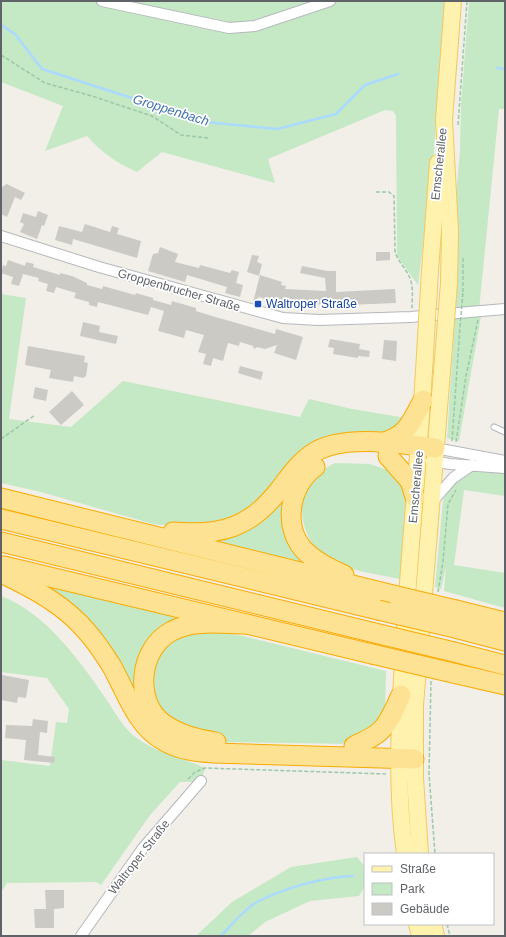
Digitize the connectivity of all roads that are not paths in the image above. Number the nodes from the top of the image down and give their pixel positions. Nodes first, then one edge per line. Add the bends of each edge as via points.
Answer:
1 (102, 1) edge
2 (330, 1) edge
3 (453, 1) edge
4 (451, 123) junction
5 (1, 236) edge
6 (505, 310) edge
7 (422, 400) junction
8 (494, 427) dead end
9 (505, 432) edge
10 (384, 450) junction
11 (432, 451) junction
12 (505, 460) edge
13 (472, 465) junction
14 (505, 468) edge
15 (1, 498) edge
16 (423, 500) junction
17 (1, 519) edge
18 (122, 529) junction
19 (1, 542) edge
20 (1, 565) edge
21 (1, 573) edge
22 (384, 597) junction
23 (456, 619) junction
24 (505, 622) edge
25 (247, 624) junction
26 (505, 641) edge
27 (505, 665) edge
28 (505, 685) edge
29 (401, 695) junction
30 (354, 746) junction
31 (407, 753) junction
32 (201, 781) dead end
33 (405, 853) edge
34 (420, 853) edge
35 (417, 925) edge
36 (433, 925) edge
37 (81, 936) edge
38 (420, 936) edge
39 (436, 936) edge

1 - 2 street via 229,28 255,26
3 - 4 main road, Emscherallee via 446,82
4 - 7 main road, Emscherallee, bridge via 439,142
4 - 11 main road, Emscherallee, bridge via 449,283 453,331
5 - 6 street, Groppenbrucher Straße via 100,267 283,318 319,320 411,317
7 - 10 highway via 409,427
7 - 11 main road, Emscherallee
8 - 9 lane
10 - 11 highway
10 - 16 highway
10 - 18 highway via 343,443 316,452 292,473 259,512 237,527 195,534
10 - 22 highway via 334,457 311,470 301,481 294,495 291,521 306,552 317,561
11 - 12 street
11 - 13 street
11 - 16 main road, Emscherallee
13 - 14 street
13 - 16 street
15 - 18 highway
16 - 29 main road, Emscherallee
16 - 31 main road, Emscherallee via 415,705
17 - 22 highway
18 - 22 highway
19 - 27 highway, bridge
20 - 25 highway
21 - 31 highway via 54,602 87,632 111,666 135,711 150,731 163,741 186,750 214,753
22 - 23 highway, bridge
23 - 24 highway
23 - 26 highway
25 - 28 highway, bridge
25 - 30 highway via 200,623 184,626 163,636 149,655 144,670 144,686 152,712 163,724 197,739 219,742
29 - 30 highway via 384,730 374,738
29 - 31 main road, Emscherallee
30 - 31 highway
31 - 33 main road, Emscherallee via 400,799
31 - 34 main road, Emscherallee
32 - 37 street, Waltroper Straße via 143,848
35 - 38 main road
36 - 39 main road

